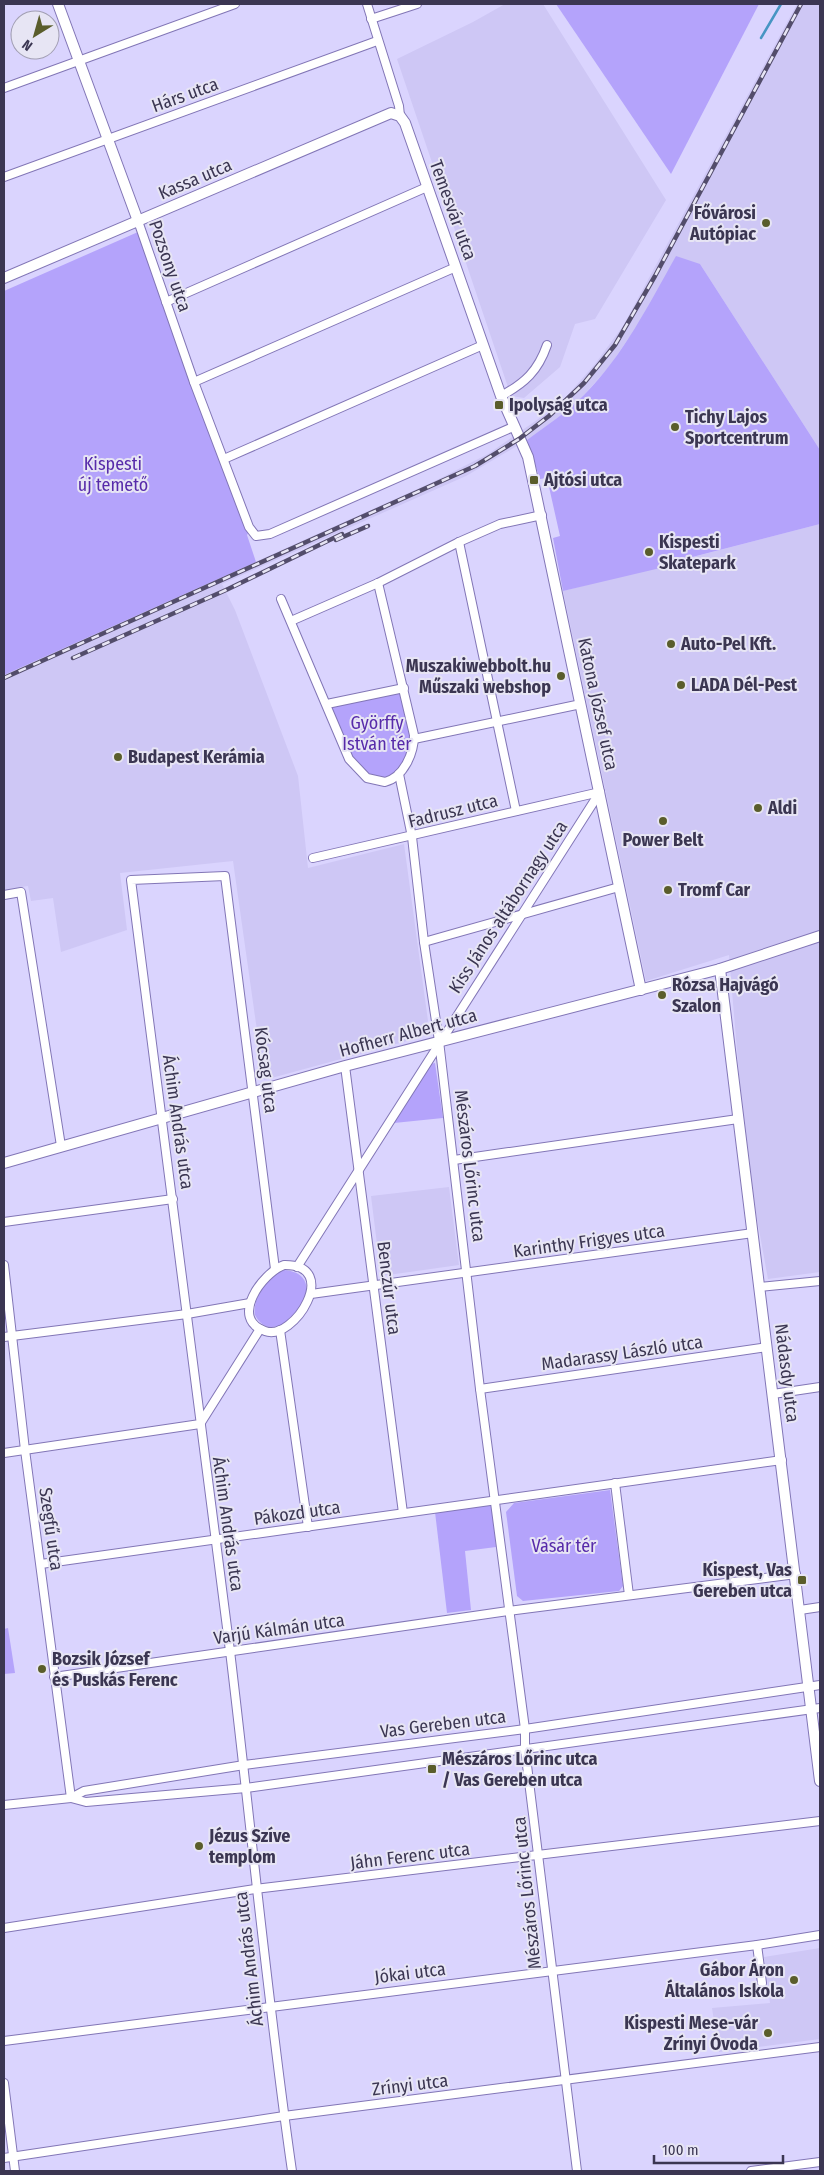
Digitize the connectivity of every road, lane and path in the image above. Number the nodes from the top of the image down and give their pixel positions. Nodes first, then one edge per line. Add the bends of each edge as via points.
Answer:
1 (58, 4) edge
2 (235, 4) edge
3 (367, 4) edge
4 (417, 4) edge
5 (371, 19) junction
6 (377, 40) junction
7 (79, 61) junction
8 (4, 88) edge
9 (400, 116) junction
10 (107, 139) junction
11 (4, 177) edge
12 (427, 187) junction
13 (138, 221) junction
14 (456, 267) junction
15 (4, 278) edge
16 (166, 302) junction
17 (483, 345) junction
18 (547, 345) dead end
19 (194, 382) junction
20 (501, 396) junction
21 (513, 427) junction
22 (224, 459) junction
23 (542, 515) junction
24 (459, 542) junction
25 (378, 583) junction
26 (281, 599) dead end
27 (291, 621) junction
28 (404, 688) junction
29 (327, 704) junction
30 (581, 704) junction
31 (498, 721) junction
32 (414, 739) junction
33 (399, 774) junction
34 (600, 792) junction
35 (516, 811) junction
36 (412, 837) junction
37 (313, 858) dead end
38 (225, 876) joint
39 (619, 886) junction
40 (4, 894) edge
41 (520, 914) junction
42 (820, 936) edge
43 (424, 942) junction
44 (720, 969) junction
45 (641, 990) junction
46 (439, 1041) junction
47 (345, 1066) junction
48 (253, 1091) junction
49 (162, 1117) junction
50 (738, 1119) junction
51 (61, 1146) junction
52 (454, 1160) junction
53 (4, 1163) edge
54 (358, 1170) junction
55 (173, 1199) junction
56 (4, 1222) edge
57 (753, 1233) junction
58 (4, 1264) edge
59 (297, 1267) junction
60 (274, 1269) junction
61 (468, 1274) junction
62 (820, 1281) edge
63 (374, 1286) junction
64 (760, 1288) junction
65 (311, 1294) junction
66 (250, 1303) junction
67 (187, 1314) junction
68 (260, 1329) junction
69 (280, 1330) junction
70 (12, 1336) junction
71 (4, 1337) edge
72 (767, 1346) junction
73 (820, 1387) edge
74 (480, 1389) junction
75 (773, 1394) junction
76 (200, 1424) junction
77 (25, 1450) junction
78 (4, 1453) edge
79 (782, 1460) junction
80 (615, 1483) junction
81 (496, 1499) junction
82 (403, 1513) junction
83 (308, 1527) junction
84 (215, 1539) junction
85 (42, 1564) junction
86 (796, 1574) junction
87 (629, 1595) junction
88 (820, 1607) edge
89 (800, 1610) junction
90 (508, 1611) junction
91 (230, 1651) junction
92 (54, 1677) junction
93 (815, 1686) edge
94 (816, 1708) edge
95 (525, 1729) junction
96 (525, 1749) junction
97 (244, 1765) junction
98 (820, 1781) edge
99 (246, 1788) junction
100 (71, 1798) junction
101 (4, 1806) edge
102 (820, 1820) edge
103 (539, 1856) junction
104 (255, 1890) junction
105 (4, 1928) edge
106 (820, 1935) edge
107 (757, 1945) junction
108 (551, 1971) junction
109 (762, 1983) dead end
110 (270, 2006) junction
111 (4, 2041) edge
112 (820, 2047) edge
113 (565, 2080) junction
114 (4, 2083) edge
115 (284, 2116) junction
116 (13, 2157) junction
117 (4, 2158) edge
118 (820, 2162) edge
119 (15, 2171) edge
120 (292, 2171) edge
121 (577, 2171) edge
122 (751, 2171) edge

1 - 7 street, Pozsony utca
2 - 7 street
3 - 5 street, Temesvár utca
4 - 5 street
5 - 6 street, Temesvár utca
6 - 9 street, Temesvár utca
6 - 10 street, Hárs utca
7 - 8 street
7 - 10 street, Pozsony utca
9 - 12 street, Temesvár utca
9 - 13 street, Kassa utca via 391,113
10 - 11 street, Hárs utca
10 - 13 street, Pozsony utca
12 - 14 street, Temesvár utca
12 - 16 street
13 - 15 street, Kassa utca
13 - 16 street, Pozsony utca
14 - 17 street, Temesvár utca
14 - 19 street
16 - 19 street, Pozsony utca
17 - 20 street, Temesvár utca
17 - 22 street
18 - 20 street via 541,361 521,385
19 - 22 street, Pozsony utca
20 - 21 street, Temesvár utca
21 - 22 street, Pozsony utca via 270,534 256,536
21 - 23 street, Katona József utca via 528,457
23 - 24 street via 500,524
23 - 30 street, Katona József utca
24 - 25 street
24 - 31 street
25 - 27 street
25 - 28 street
26 - 27 street
27 - 29 street
28 - 29 street
28 - 32 street
29 - 33 street via 348,759 357,770 380,782 389,781
30 - 31 street
30 - 34 street, Katona József utca
31 - 32 street
31 - 35 street
32 - 33 street
33 - 36 street, Mészáros Lőrinc utca
34 - 35 street, Fadrusz utca
34 - 39 street, Katona József utca
34 - 41 street, Kiss János altábornagy utca
35 - 36 street, Fadrusz utca
36 - 37 street, Fadrusz utca
36 - 43 street, Mészáros Lőrinc utca
38 - 48 street, Kócsag utca
38 - 49 street, Áchim András utca via 131,880
39 - 41 street
39 - 45 street, Katona József utca
40 - 51 street via 22,892
41 - 43 street
41 - 46 street, Kiss János altábornagy utca
42 - 44 street, Hofherr Albert utca
43 - 46 street, Mészáros Lőrinc utca
44 - 45 street, Hofherr Albert utca
44 - 50 street, Nádasdy utca
45 - 46 street, Hofherr Albert utca
46 - 47 street, Hofherr Albert utca
46 - 52 street, Mészáros Lőrinc utca
46 - 54 street, Kiss János altábornagy utca
47 - 48 street, Hofherr Albert utca
47 - 54 street, Benczúr utca
48 - 49 street, Hofherr Albert utca
48 - 60 street, Kócsag utca
49 - 51 street, Hofherr Albert utca
49 - 55 street, Áchim András utca
50 - 52 street
50 - 57 street, Nádasdy utca
51 - 53 street, Hofherr Albert utca
52 - 61 street, Mészáros Lőrinc utca
54 - 59 street, Kiss János altábornagy utca
54 - 63 street, Benczúr utca
55 - 56 street
55 - 67 street, Áchim András utca
57 - 61 street, Karinthy Frigyes utca
57 - 64 street, Nádasdy utca
58 - 70 street, Szegfű utca
59 - 60 street via 284,1265
59 - 65 street via 311,1279
60 - 66 street via 260,1283
61 - 63 street, Karinthy Frigyes utca
61 - 74 street, Mészáros Lőrinc utca
62 - 64 street
63 - 65 street, Karinthy Frigyes utca
63 - 82 street, Benczúr utca
64 - 72 street, Nádasdy utca
65 - 69 street via 296,1316
66 - 67 street
66 - 68 street via 250,1317
67 - 70 street
67 - 76 street, Áchim András utca
68 - 69 street via 269,1332
68 - 76 street
69 - 83 street
70 - 71 street
70 - 77 street, Szegfű utca
72 - 74 street, Madarassy László utca
72 - 75 street, Nádasdy utca
73 - 75 street
74 - 81 street, Mészáros Lőrinc utca
75 - 79 street, Nádasdy utca
76 - 77 street
76 - 84 street, Áchim András utca
77 - 78 street
77 - 85 street, Szegfű utca
79 - 80 street
79 - 86 street, Nádasdy utca
80 - 81 street
80 - 87 street
81 - 82 street, Pákozd utca
81 - 90 street
82 - 83 street, Pákozd utca
83 - 84 street, Pákozd utca
84 - 85 street, Pákozd utca
84 - 91 street, Áchim András utca
85 - 92 street, Szegfű utca
86 - 87 street
86 - 89 street, Nádasdy utca
87 - 90 street
88 - 89 street
89 - 93 street, Nádasdy utca
90 - 91 street, Varjú Kálmán utca
90 - 95 street, Mészáros Lőrinc utca
91 - 92 street, Varjú Kálmán utca
91 - 97 street, Áchim András utca
92 - 100 street, Szegfű utca
93 - 94 street, Nádasdy utca
93 - 95 street, Vas Gereben utca
94 - 96 street, Vas Gereben utca
94 - 98 street, Nádasdy utca
95 - 96 street, Mészáros Lőrinc utca
95 - 97 street, Vas Gereben utca
96 - 99 street, Vas Gereben utca
96 - 103 street, Mészáros Lőrinc utca
97 - 99 street, Áchim András utca
97 - 100 street, Vas Gereben utca via 84,1791
99 - 100 street, Vas Gereben utca via 86,1802
99 - 104 street, Áchim András utca
100 - 101 street, Vas Gereben utca
102 - 103 street, Jáhn Ferenc utca
103 - 104 street, Jáhn Ferenc utca
103 - 108 street, Mészáros Lőrinc utca
104 - 105 street, Jáhn Ferenc utca
104 - 110 street, Áchim András utca
106 - 107 street, Jókai utca
107 - 108 street, Jókai utca
107 - 109 street
108 - 110 street, Jókai utca
108 - 113 street, Mészáros Lőrinc utca
110 - 111 street, Jókai utca
110 - 115 street, Áchim András utca
112 - 113 street, Zrínyi utca
113 - 115 street, Zrínyi utca
113 - 121 street, Mészáros Lőrinc utca
114 - 116 street
115 - 116 street, Zrínyi utca
115 - 120 street, Áchim András utca
116 - 117 street, Zrínyi utca
116 - 119 street
118 - 122 street

